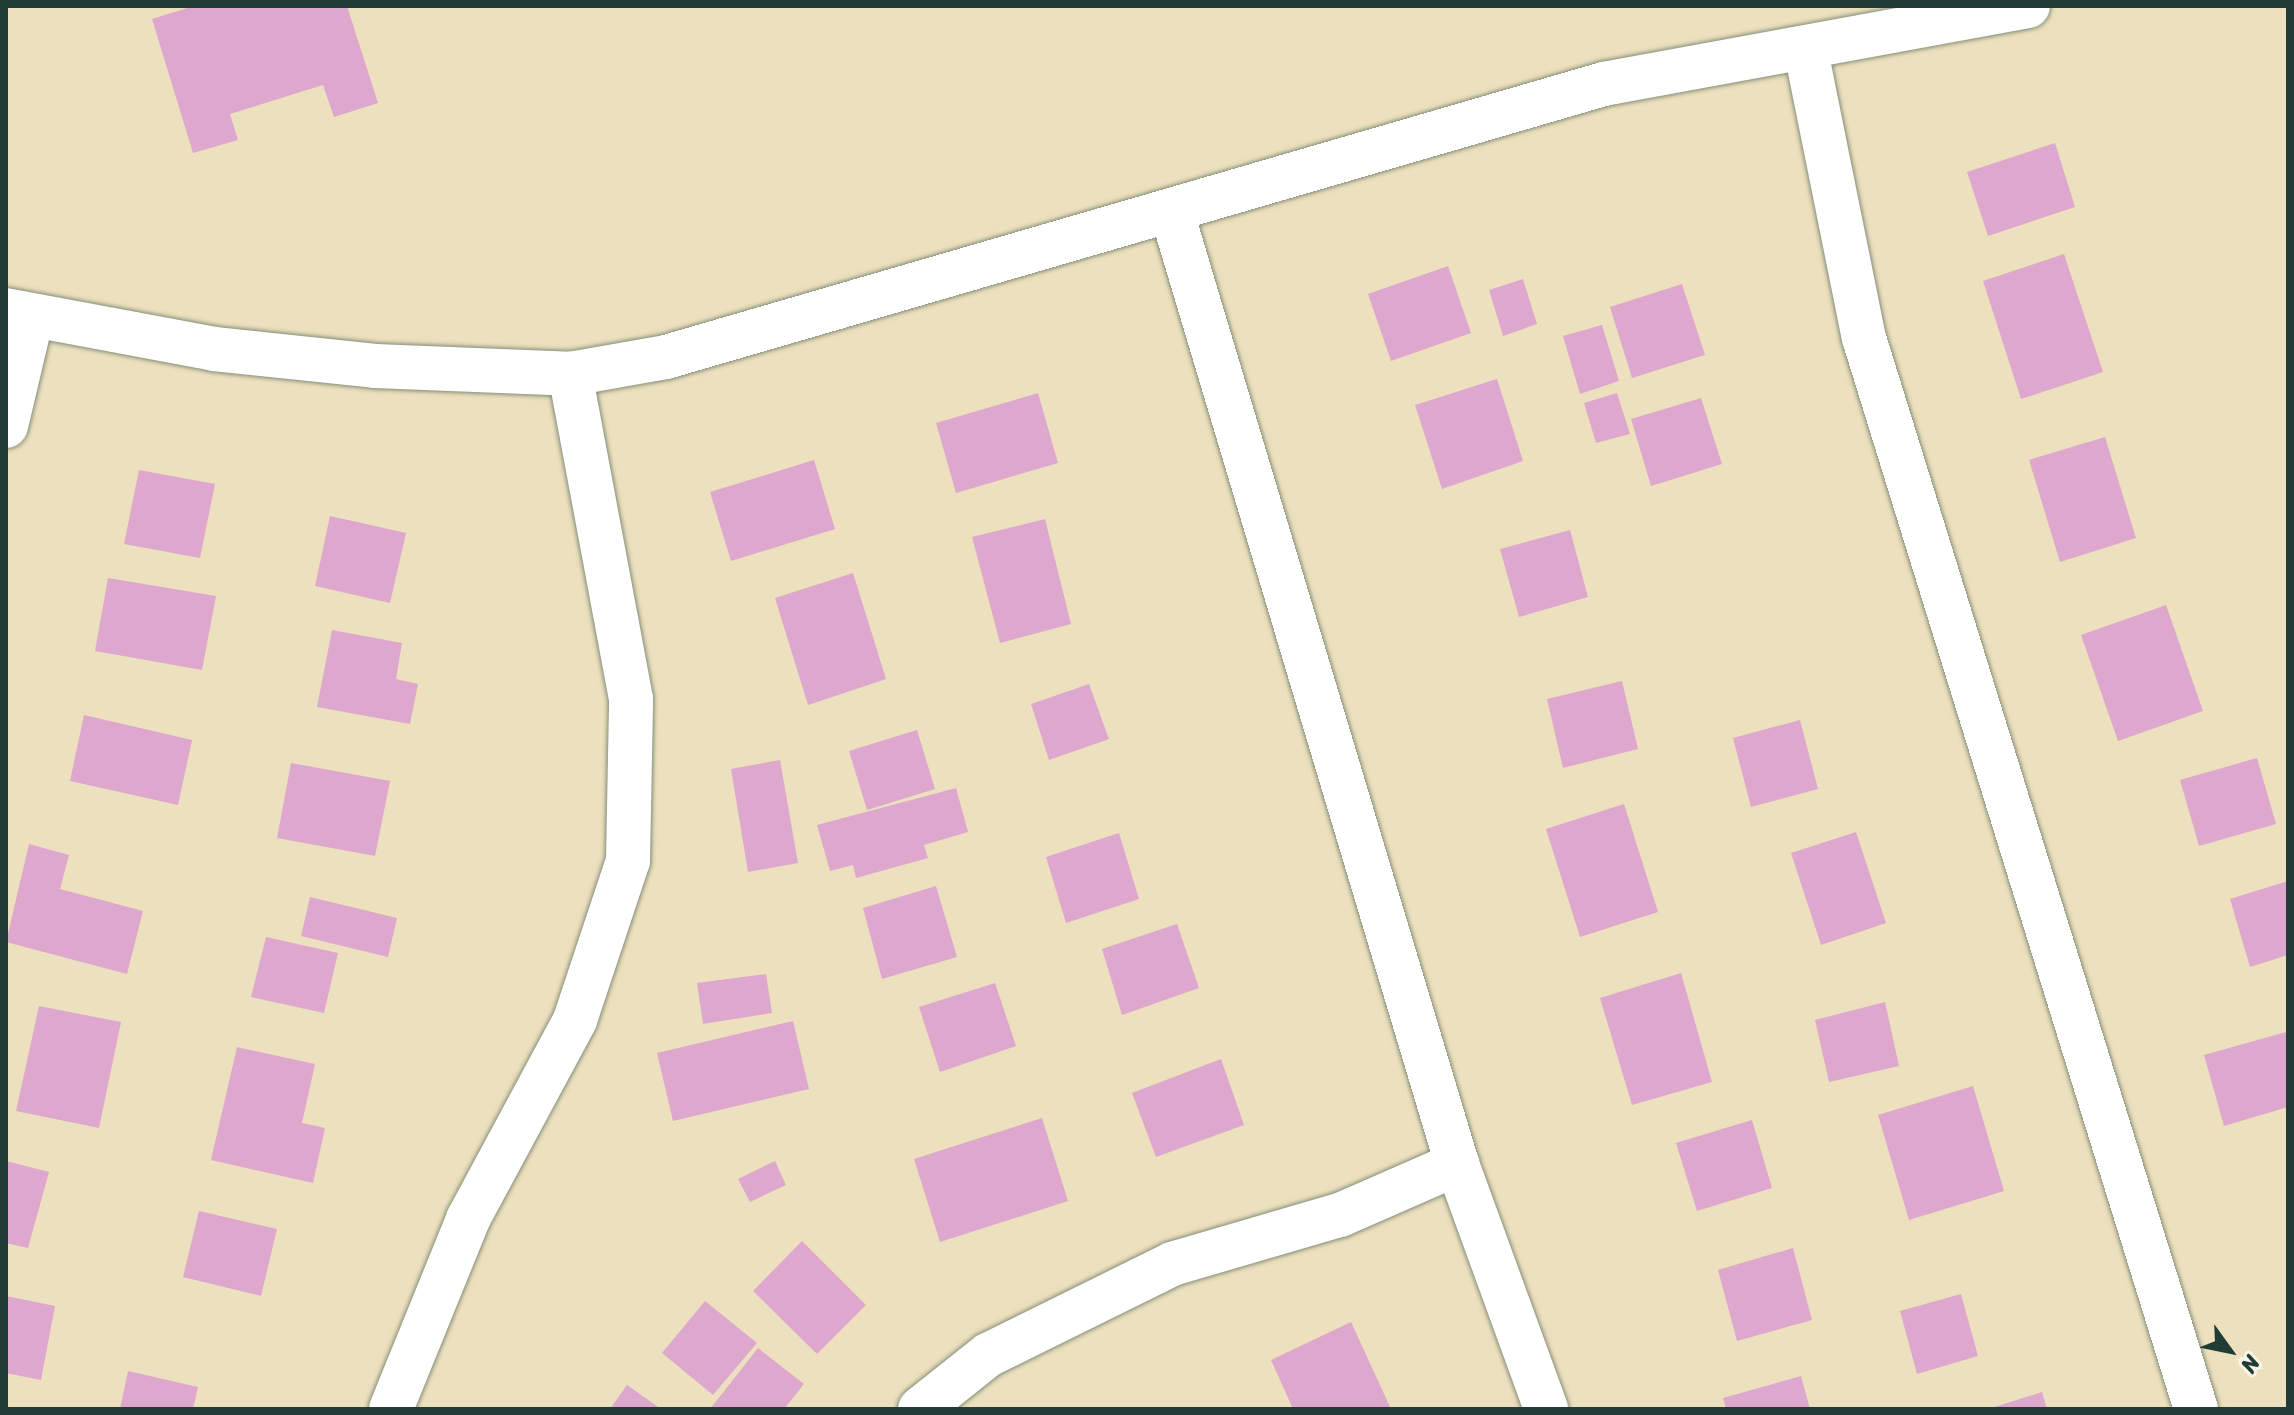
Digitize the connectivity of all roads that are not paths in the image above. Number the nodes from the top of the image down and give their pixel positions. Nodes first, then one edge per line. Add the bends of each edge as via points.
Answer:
1 (2028, 6) edge
2 (1806, 51) junction
3 (1171, 210) junction
4 (19, 315) edge
5 (570, 374) junction
6 (6, 426) edge
7 (1457, 1164) junction
8 (391, 1409) edge
9 (920, 1409) edge
10 (1546, 1409) edge
11 (2196, 1409) edge

1 - 2 street
2 - 3 street via 1604,84
2 - 11 street via 1864,338
3 - 5 street via 666,357
3 - 7 street
4 - 5 street via 375,366
4 - 6 street
5 - 8 street via 631,699 628,861 575,1020 468,1219
7 - 9 street via 1340,1215 1172,1264 988,1355
7 - 10 street

